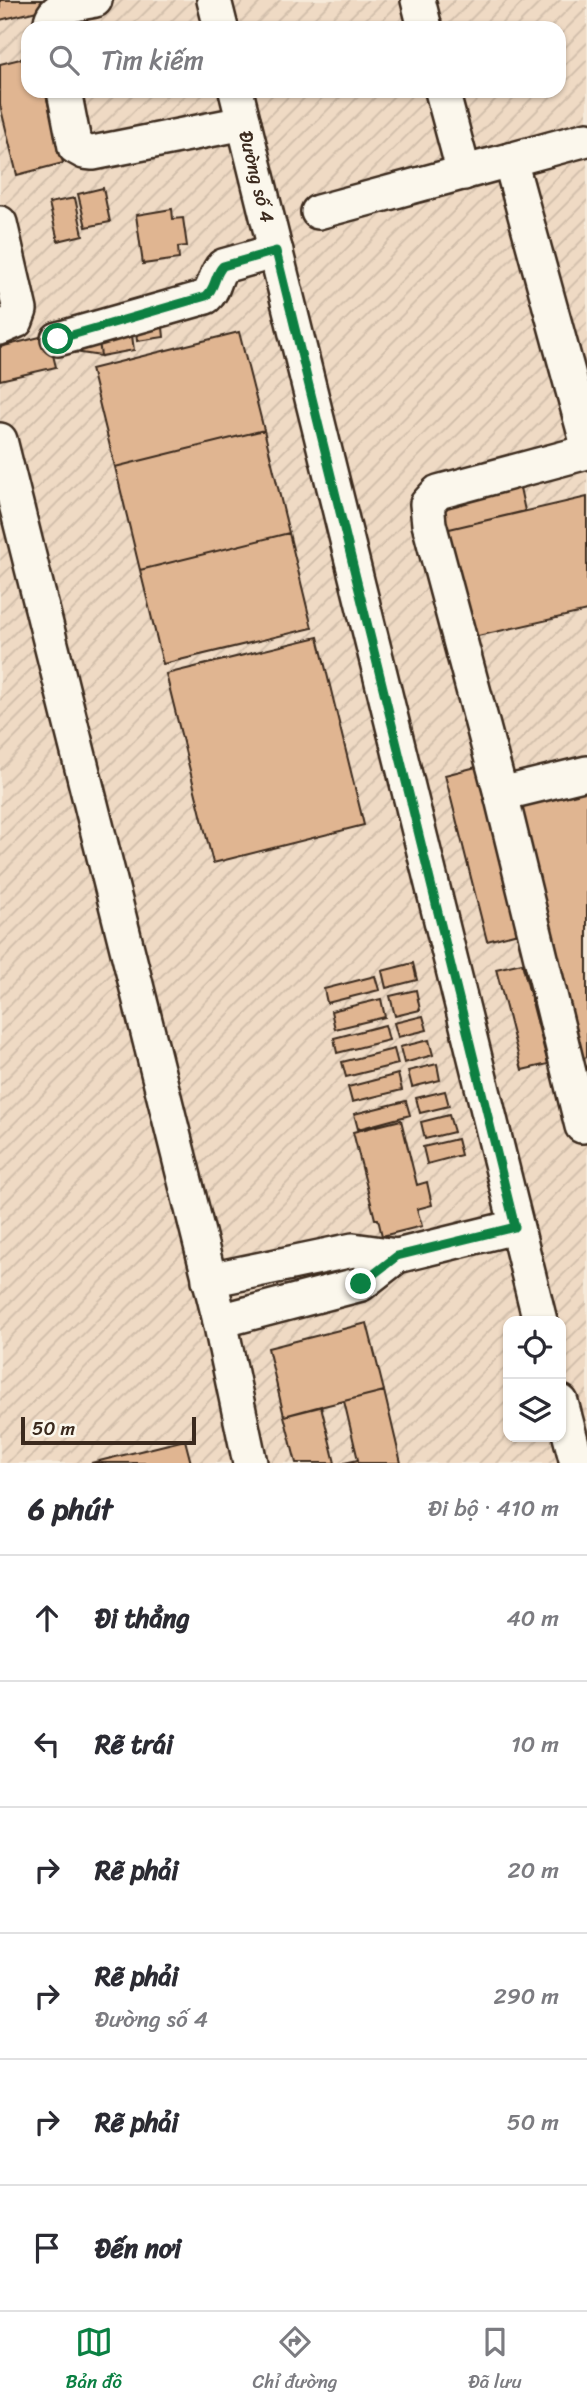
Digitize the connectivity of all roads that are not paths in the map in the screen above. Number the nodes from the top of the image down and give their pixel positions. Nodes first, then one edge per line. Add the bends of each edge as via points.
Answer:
1 (95, 0) edge
2 (214, 0) edge
3 (418, 0) edge
4 (51, 21) edge
5 (219, 21) edge
6 (423, 21) edge
7 (65, 98) edge
8 (238, 98) edge
9 (444, 98) edge
10 (244, 123) junction
11 (587, 139) edge
12 (510, 160) junction
13 (464, 173) junction
14 (318, 212) dead end
15 (0, 223) edge
16 (276, 251) junction
17 (0, 328) edge
18 (58, 339) dead end
19 (0, 440) edge
20 (587, 442) edge
21 (587, 452) edge
22 (587, 773) edge
23 (501, 794) junction
24 (585, 1133) edge
25 (515, 1227) junction
26 (397, 1256) junction
27 (209, 1280) junction
28 (539, 1316) edge
29 (220, 1321) junction
30 (566, 1421) edge
31 (250, 1463) edge
32 (577, 1463) edge

1 - 4 street via 64,7
2 - 5 street
3 - 6 street
7 - 10 street via 75,147 84,152
8 - 10 street, Đường số 4
9 - 13 street
10 - 16 street, Đường số 4
11 - 12 street
12 - 13 street
12 - 20 street
13 - 14 street
15 - 17 street via 20,310 16,321
16 - 18 street via 223,266 206,296
16 - 25 street, Đường số 4
19 - 27 street
21 - 23 street via 438,492 427,504
22 - 23 street
23 - 24 street
25 - 26 street
25 - 28 street, Đường số 4
26 - 27 street via 354,1250
26 - 29 street via 361,1284
27 - 29 street
29 - 31 street
30 - 32 street

